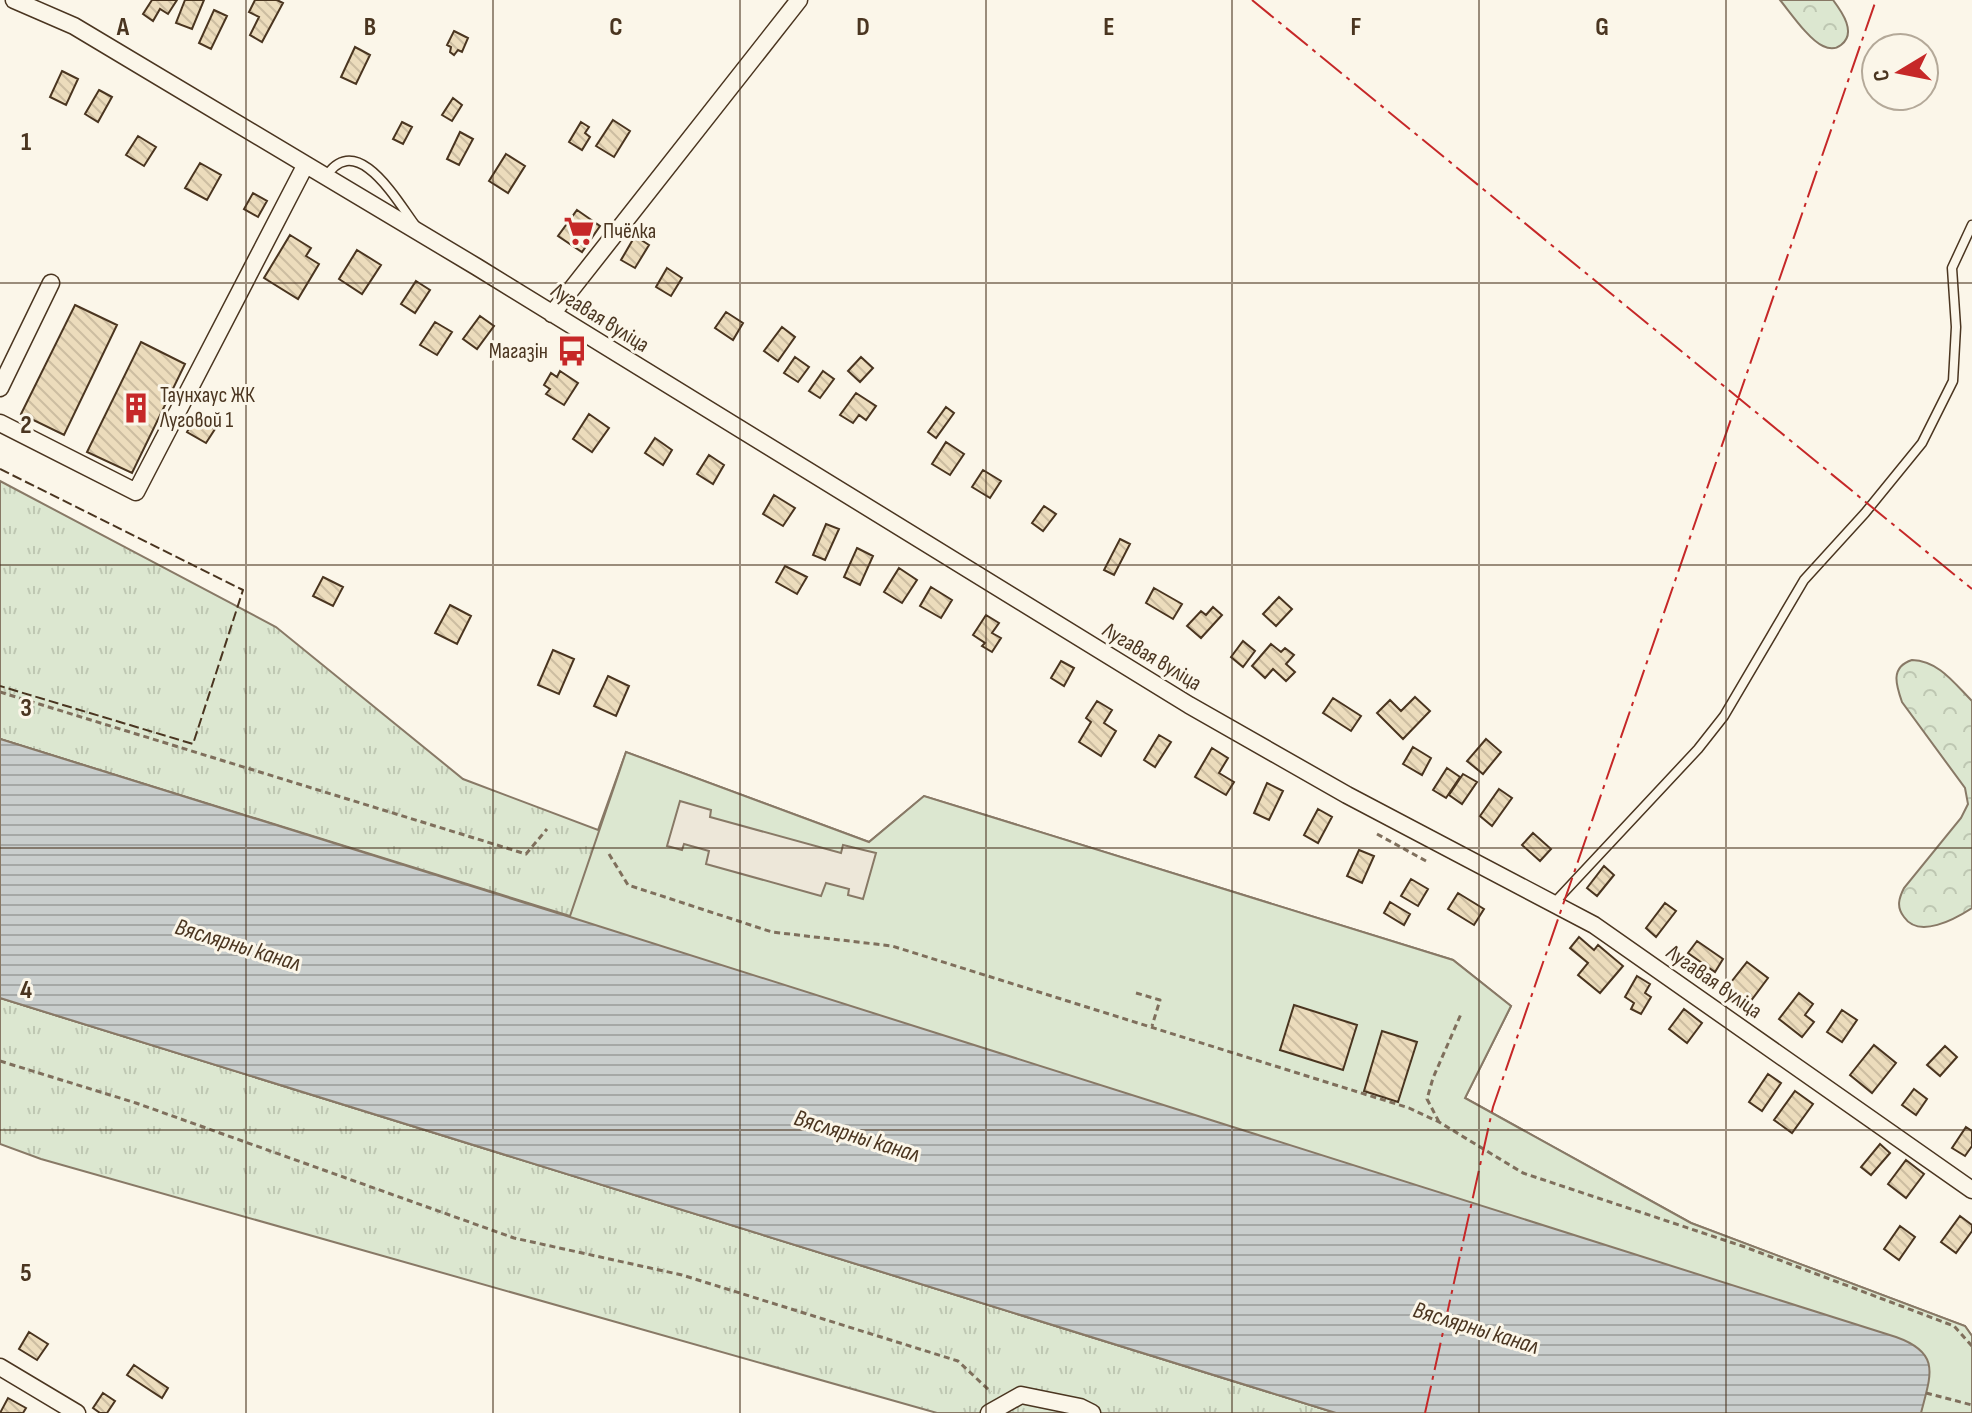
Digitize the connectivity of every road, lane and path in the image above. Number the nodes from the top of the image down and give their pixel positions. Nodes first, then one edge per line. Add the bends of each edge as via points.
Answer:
1 (14, 0) edge
2 (799, 0) edge
3 (305, 166) junction
4 (325, 178) junction
5 (1972, 225) edge
6 (423, 235) junction
7 (51, 283) dead end
8 (552, 314) junction
9 (0, 388) edge
10 (0, 423) edge
11 (0, 692) edge
12 (547, 829) dead end
13 (1377, 834) dead end
14 (609, 854) dead end
15 (1426, 861) dead end
16 (1554, 903) junction
17 (1136, 993) dead end
18 (1461, 1014) dead end
19 (1152, 1027) junction
20 (0, 1061) edge
21 (1439, 1122) junction
22 (1972, 1190) edge
23 (1972, 1346) edge
24 (0, 1367) edge
25 (1926, 1393) dead end
26 (1972, 1405) edge
27 (995, 1408) edge
28 (77, 1413) edge
29 (1092, 1413) edge

1 - 3 street, Лугавая вуліца via 74,26
2 - 8 street
3 - 4 street, Лугавая вуліца
3 - 10 street via 136,492
4 - 6 street, Лугавая вуліца
4 - 6 lane via 345,162 366,164
5 - 16 lane via 1952,268 1953,381 1922,443 1804,580 1724,716 1698,749
6 - 8 street, Лугавая вуліца
7 - 9 street
8 - 16 street, Лугавая вуліца via 1189,705
11 - 12 path via 526,854
13 - 15 path
14 - 19 path via 628,885 772,932 892,946
16 - 22 street, Лугавая вуліца via 1605,933
17 - 19 path via 1160,1000
18 - 21 path via 1427,1099
19 - 21 path
20 - 27 path via 136,1103 514,1238 682,1275 958,1361
21 - 23 path via 1523,1173 1745,1247 1939,1320 1954,1326
24 - 28 street
25 - 26 path
27 - 29 street via 1021,1395

